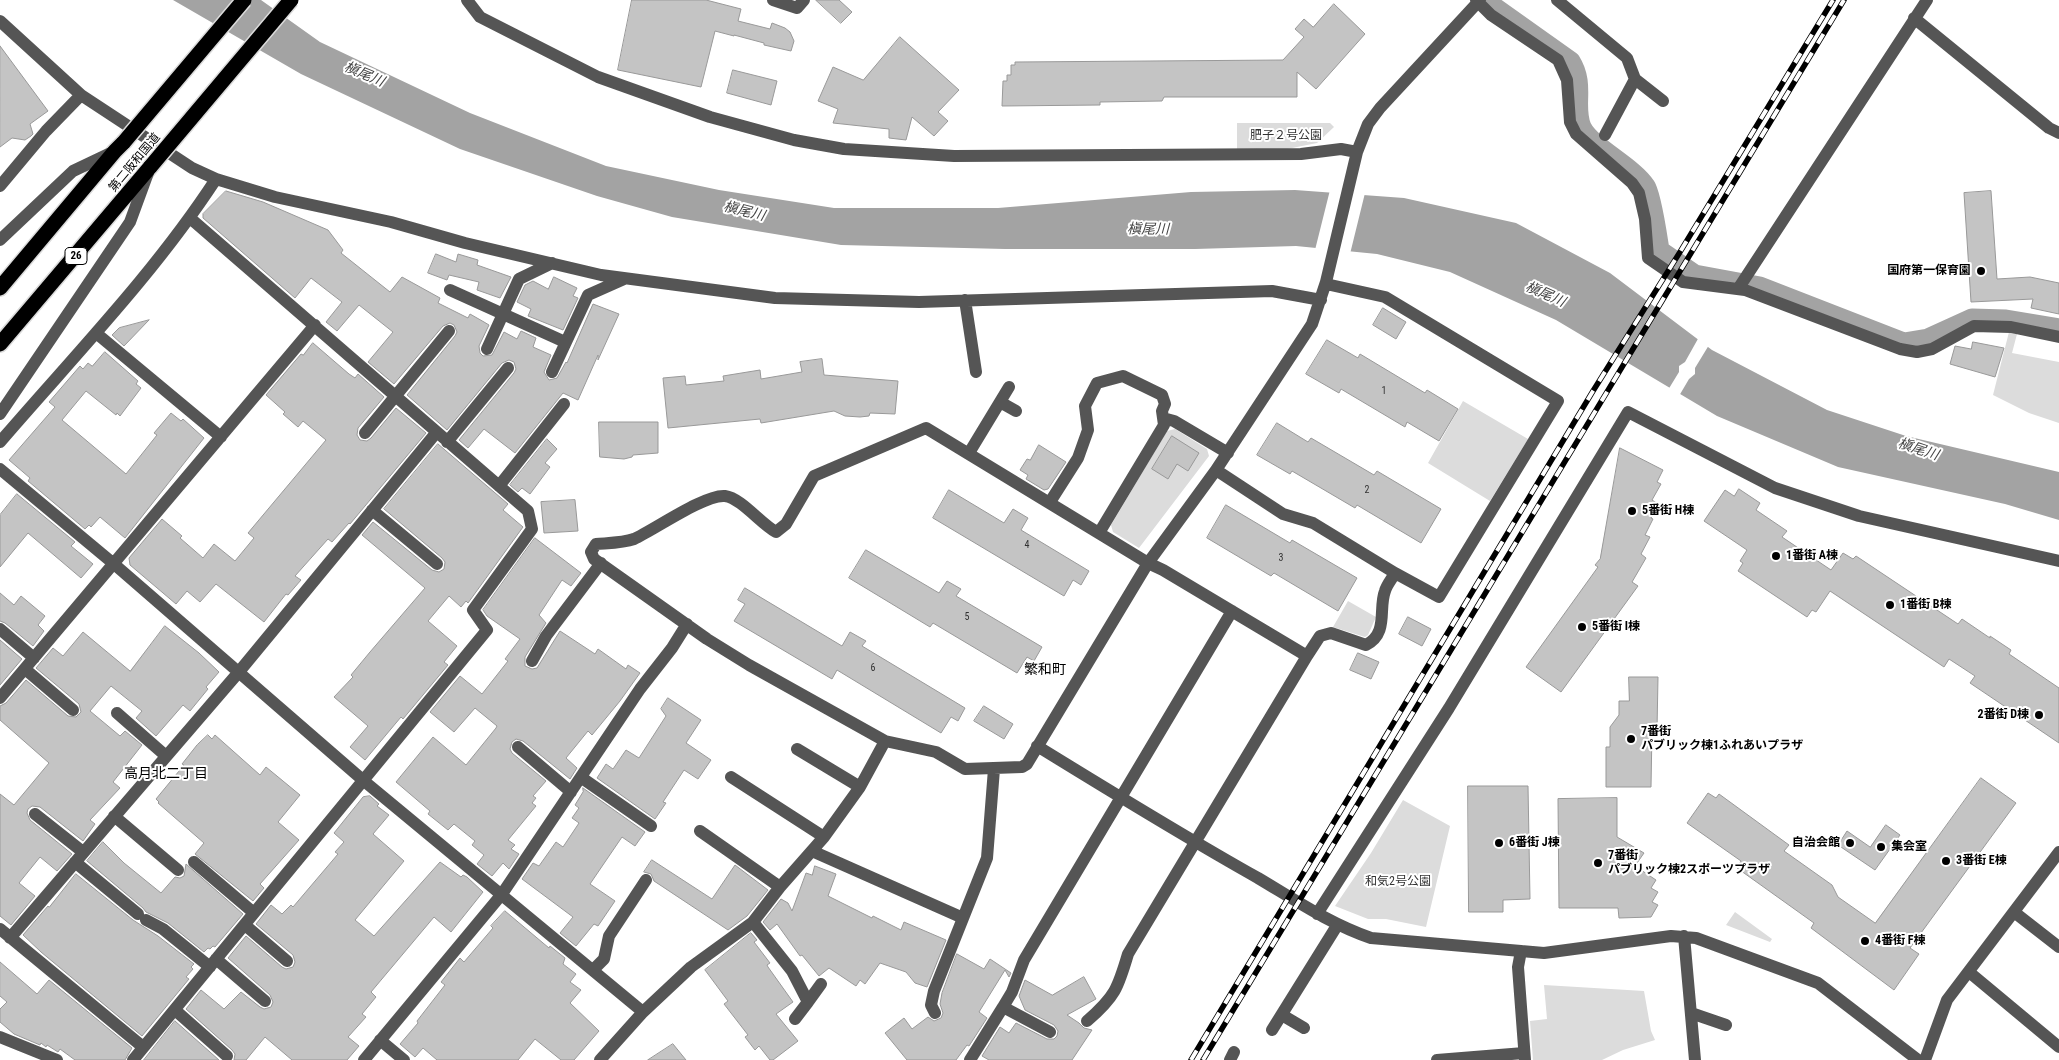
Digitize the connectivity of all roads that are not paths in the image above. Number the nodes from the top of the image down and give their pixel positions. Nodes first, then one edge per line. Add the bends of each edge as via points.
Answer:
1 (244, 0) edge
2 (292, 0) edge
3 (467, 0) edge
4 (772, 0) edge
5 (804, 0) edge
6 (1557, 0) edge
7 (1927, 0) edge
8 (1478, 1) edge
9 (1914, 18) junction
10 (0, 21) edge
11 (1635, 79) junction
12 (81, 95) junction
13 (1663, 101) dead end
14 (2059, 133) edge
15 (1605, 134) dead end
16 (120, 146) junction
17 (1355, 156) junction
18 (150, 169) junction
19 (216, 179) junction
20 (0, 186) edge
21 (190, 218) junction
22 (0, 240) edge
23 (552, 263) junction
24 (624, 279) junction
25 (1326, 283) junction
26 (1742, 284) junction
27 (0, 288) edge
28 (450, 290) dead end
29 (965, 300) junction
30 (1321, 300) junction
31 (504, 315) junction
32 (315, 326) junction
33 (449, 330) dead end
34 (96, 333) junction
35 (2059, 337) edge
36 (564, 342) junction
37 (0, 344) edge
38 (487, 349) dead end
39 (508, 368) dead end
40 (552, 372) dead end
41 (976, 372) dead end
42 (1009, 387) dead end
43 (395, 396) junction
44 (1000, 402) junction
45 (564, 404) dead end
46 (1016, 411) dead end
47 (0, 414) edge
48 (1163, 418) junction
49 (365, 433) dead end
50 (436, 433) junction
51 (221, 437) junction
52 (0, 442) edge
53 (447, 442) junction
54 (969, 453) junction
55 (1228, 454) junction
56 (0, 469) edge
57 (1216, 470) junction
58 (499, 486) junction
59 (1050, 502) junction
60 (372, 510) junction
61 (1099, 533) junction
62 (2059, 561) edge
63 (601, 563) junction
64 (1148, 563) junction
65 (114, 564) junction
66 (437, 564) dead end
67 (1395, 573) junction
68 (1232, 611) junction
69 (686, 624) junction
70 (0, 629) edge
71 (1307, 656) junction
72 (34, 658) junction
73 (532, 661) dead end
74 (25, 669) junction
75 (238, 673) junction
76 (0, 697) edge
77 (73, 710) dead end
78 (117, 713) dead end
79 (885, 741) junction
80 (1037, 746) junction
81 (518, 747) dead end
82 (798, 749) dead end
83 (166, 756) junction
84 (994, 768) junction
85 (730, 777) dead end
86 (582, 778) junction
87 (364, 781) junction
88 (860, 787) junction
89 (571, 792) junction
90 (1120, 798) junction
91 (35, 814) dead end
92 (114, 816) junction
93 (651, 826) dead end
94 (700, 832) dead end
95 (824, 836) junction
96 (1196, 843) junction
97 (812, 851) junction
98 (2059, 853) edge
99 (79, 857) junction
100 (194, 862) dead end
101 (178, 870) dead end
102 (646, 880) dead end
103 (780, 887) junction
104 (502, 894) junction
105 (2014, 912) junction
106 (254, 913) junction
107 (1317, 914) junction
108 (963, 918) junction
109 (752, 922) junction
110 (1338, 924) junction
111 (245, 925) junction
112 (0, 929) edge
113 (1684, 936) junction
114 (10, 938) junction
115 (2059, 947) edge
116 (1521, 951) junction
117 (287, 961) dead end
118 (213, 963) junction
119 (593, 970) junction
120 (1969, 972) junction
121 (821, 984) dead end
122 (265, 1001) dead end
123 (808, 1002) junction
124 (1003, 1007) junction
125 (175, 1010) junction
126 (643, 1012) junction
127 (1691, 1013) junction
128 (935, 1014) dead end
129 (1282, 1015) junction
130 (794, 1019) dead end
131 (1087, 1021) dead end
132 (1726, 1025) dead end
133 (1304, 1028) dead end
134 (1272, 1030) dead end
135 (1050, 1032) dead end
136 (0, 1037) edge
137 (380, 1040) junction
138 (2059, 1047) edge
139 (143, 1048) junction
140 (227, 1056) dead end
141 (1524, 1056) edge
142 (57, 1060) edge
143 (133, 1060) edge
144 (364, 1060) edge
145 (404, 1060) edge
146 (600, 1060) edge
147 (970, 1060) edge
148 (1437, 1060) edge
149 (1695, 1060) edge
150 (1918, 1060) edge
151 (1926, 1060) edge

1 - 16 highway, 第二阪和国道, bridge
2 - 18 highway, 第二阪和国道 / 26, bridge
3 - 17 street via 480,17 598,77 710,117 844,150 954,156 1301,154 1340,148
4 - 5 street via 798,8
6 - 11 street via 1627,58
7 - 9 street
8 - 17 street via 1380,108 1368,124
8 - 26 street via 1491,16 1558,60 1567,80 1570,122 1576,134 1632,183 1639,193 1648,258 1683,282
9 - 14 street
9 - 26 street
10 - 12 street
11 - 13 street
11 - 15 street
12 - 19 street via 192,168
12 - 20 street
16 - 22 street via 73,171
16 - 27 highway, 第二阪和国道
17 - 25 street
18 - 37 highway, 第二阪和国道 / 26
18 - 47 street via 130,222
19 - 21 street
19 - 23 street via 276,197
21 - 32 street
21 - 34 street
23 - 24 street
23 - 31 street via 518,279
24 - 29 street via 775,298
24 - 36 street via 588,295
25 - 30 street
25 - 67 street via 1386,297 1558,401 1439,597
26 - 35 street via 1745,290 1900,349 1917,352 1932,349 1974,326 2011,327
28 - 31 street
29 - 30 street via 1272,291
29 - 41 street
30 - 55 street via 1312,324
31 - 36 street
31 - 38 street
32 - 43 street
32 - 51 street
33 - 43 street
34 - 51 street
34 - 52 street
36 - 40 street
39 - 53 street
42 - 44 street
43 - 49 street
43 - 50 street
44 - 46 street
44 - 54 street
45 - 58 street
48 - 55 street via 1174,421
48 - 59 street via 1165,404 1162,395 1123,376 1097,383 1085,406 1088,430 1078,458
48 - 61 street via 1164,425
50 - 53 street
50 - 60 street
51 - 65 street
53 - 58 street
54 - 59 street
54 - 63 street via 926,428 814,476 786,524 776,532 737,501 725,496 684,511 632,540 596,544 591,552
55 - 57 street
56 - 65 street
57 - 64 street
57 - 67 street via 1283,514 1313,523
58 - 87 street via 528,511 532,529 473,610 487,630
59 - 61 street
60 - 66 street
60 - 75 street
61 - 64 street
62 - 107 street via 1859,516 1775,488 1628,412 1449,708
63 - 69 street
63 - 73 street via 546,636
64 - 68 street
64 - 80 street
65 - 72 street
65 - 75 street
67 - 71 street via 1384,592 1383,621 1372,641 1366,645 1331,633 1320,636
68 - 71 street
68 - 90 street
69 - 79 street via 782,685
69 - 86 street
70 - 72 street
71 - 96 street
72 - 74 street
74 - 76 street
74 - 77 street
75 - 83 street
75 - 87 street
78 - 83 street
79 - 84 street via 936,752 965,769
79 - 88 street
80 - 84 street via 1022,767
80 - 90 street
81 - 89 street
82 - 88 street
83 - 92 street
84 - 108 street via 987,858
85 - 95 street
86 - 89 street
86 - 93 street
87 - 104 street
87 - 106 street
88 - 95 street
89 - 104 street
90 - 96 street
90 - 124 street via 1024,960
91 - 99 street
92 - 99 street
92 - 101 street
94 - 103 street
95 - 97 street
96 - 107 street
96 - 131 street via 1128,954 1119,984 1108,1003
97 - 103 street
97 - 108 street
98 - 105 street
99 - 114 street
99 - 118 street via 142,917
100 - 106 street
102 - 119 street via 609,936 604,959
103 - 109 street
104 - 119 street
104 - 137 street
105 - 115 street
105 - 120 street
106 - 111 street
107 - 110 street
108 - 128 street via 934,991 931,1004
109 - 123 street via 792,971
109 - 126 street via 691,967
110 - 116 street via 1371,938
110 - 129 street
111 - 117 street
111 - 118 street
112 - 114 street
113 - 116 street via 1550,952
113 - 127 street
113 - 150 street via 1818,983
114 - 139 street
116 - 141 street via 1518,967
118 - 122 street
118 - 125 street
119 - 126 street
120 - 138 street
120 - 151 street via 1947,1000
121 - 123 street
123 - 130 street
124 - 135 street
124 - 147 street
125 - 139 street
125 - 140 street
126 - 146 street
127 - 132 street
127 - 149 street
129 - 133 street
129 - 134 street
136 - 142 street
137 - 144 street
137 - 145 street
139 - 143 street
141 - 148 street

